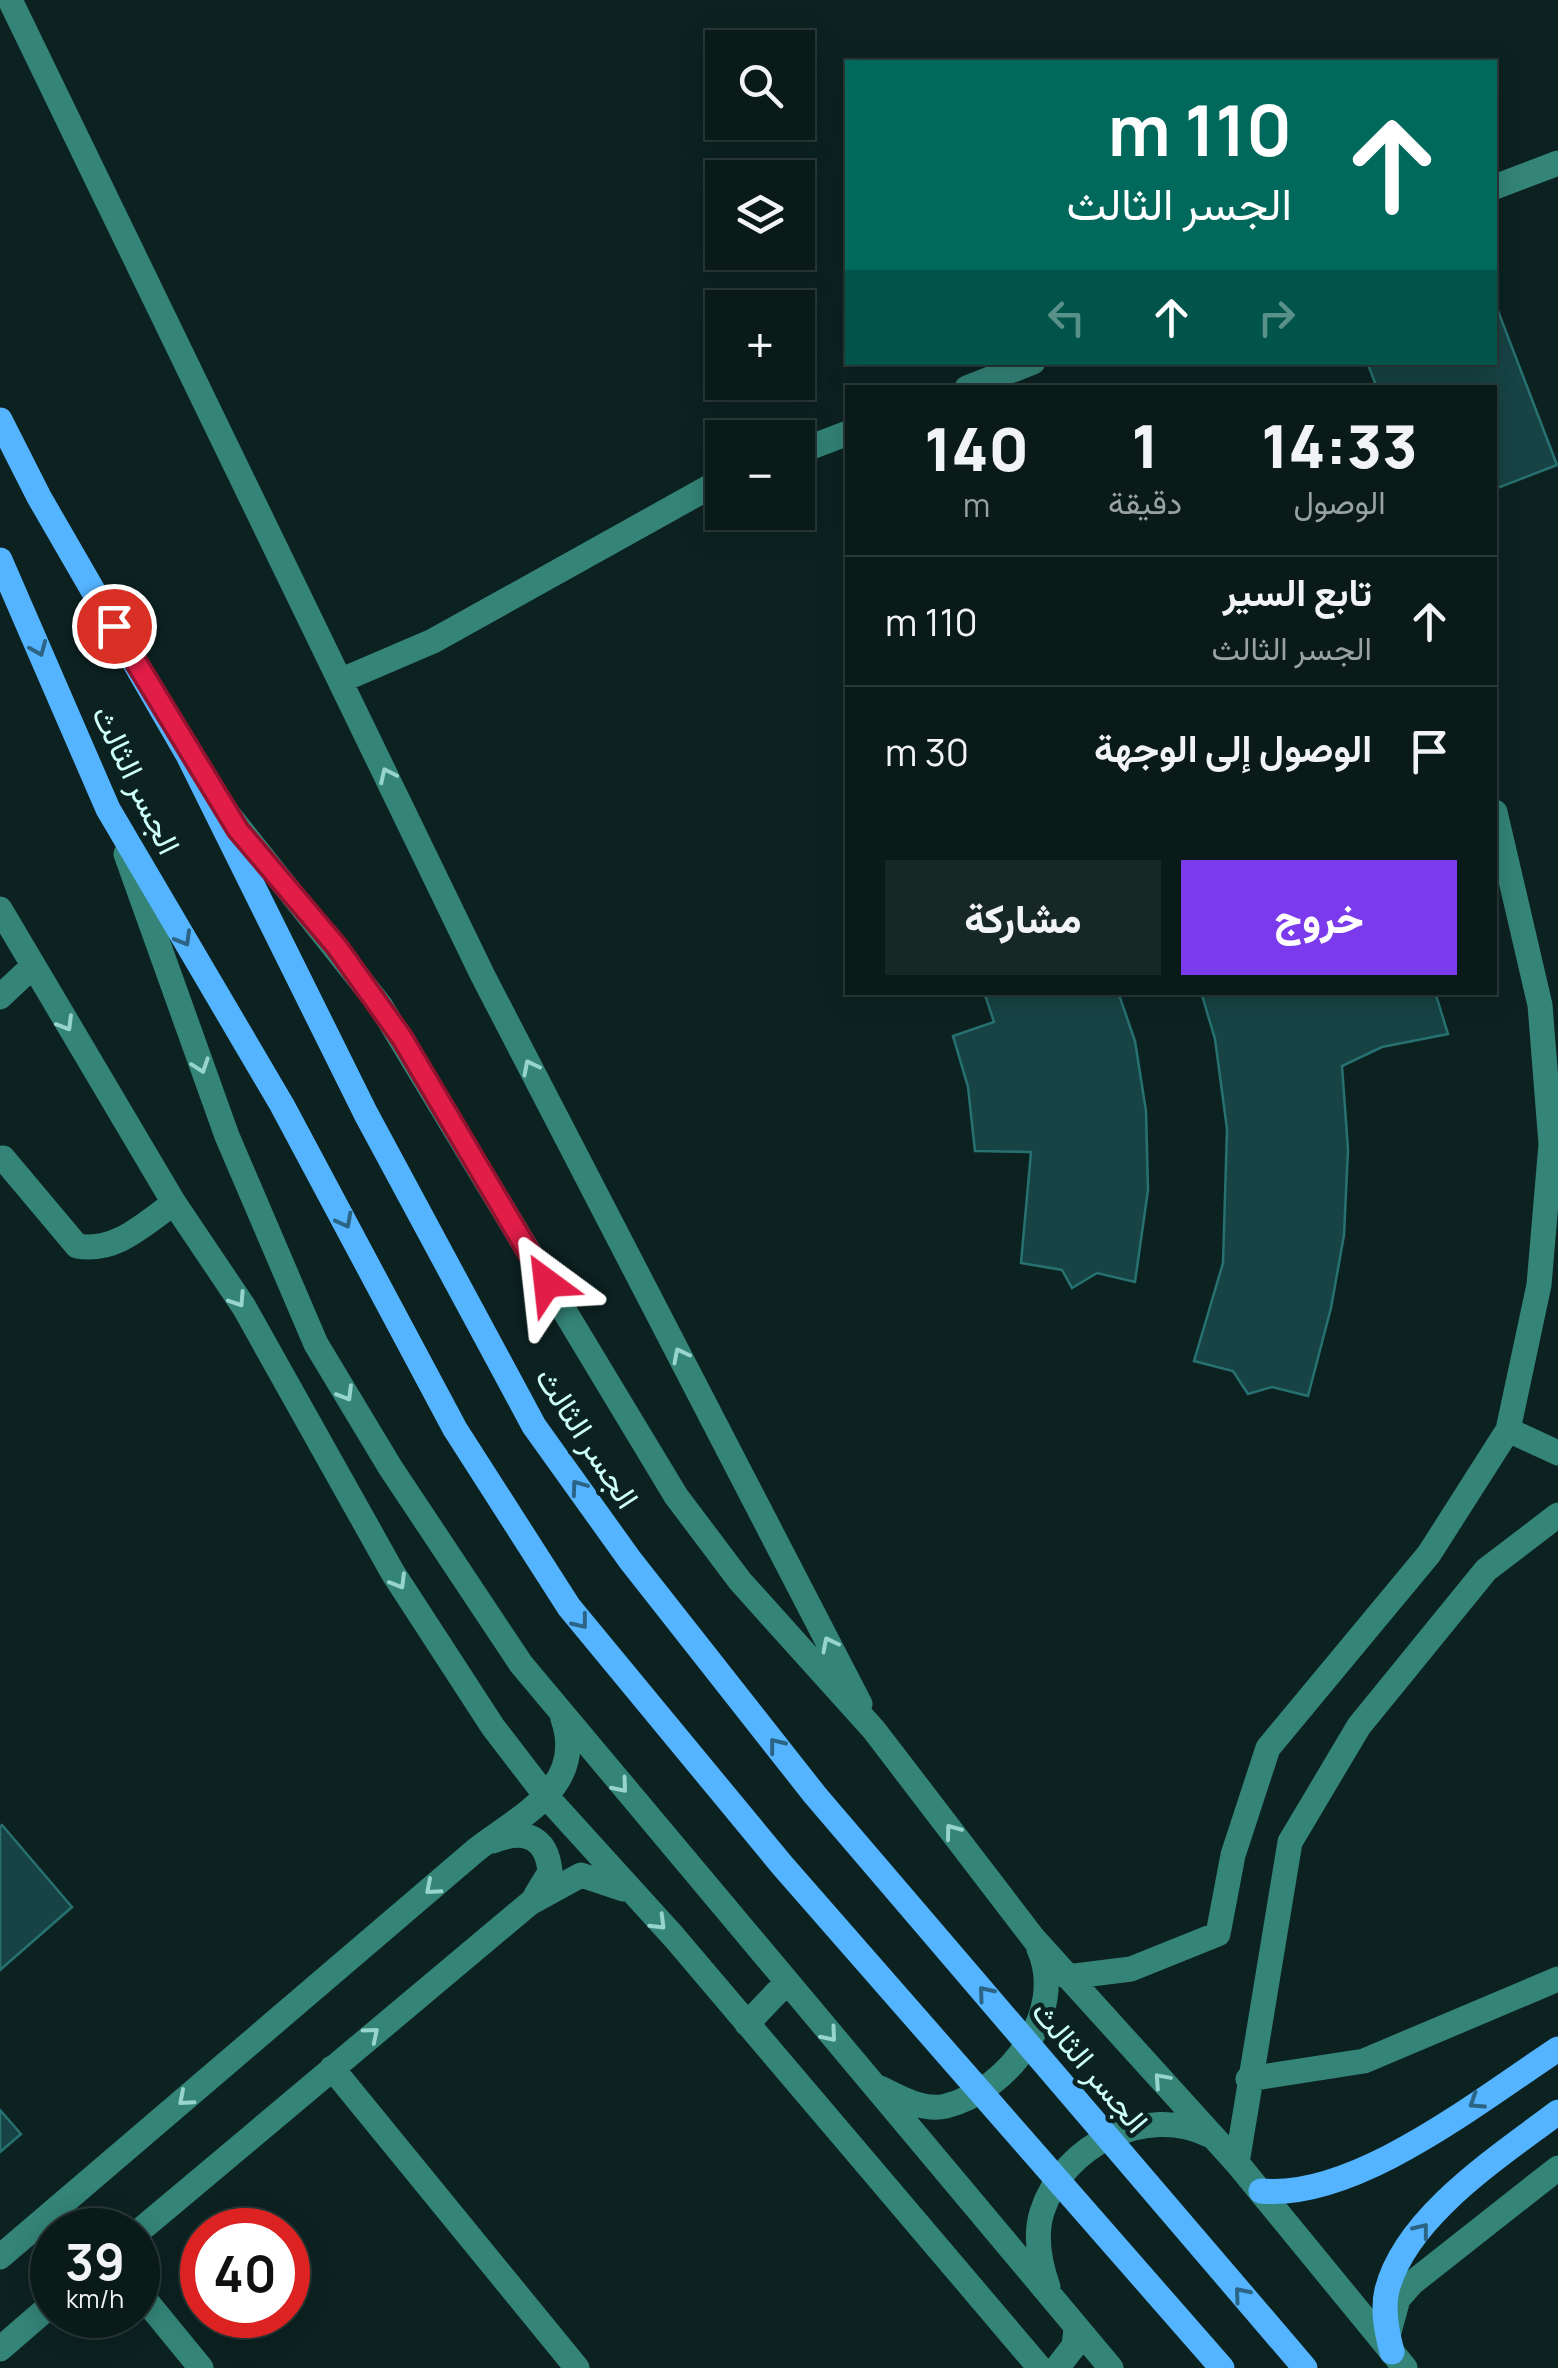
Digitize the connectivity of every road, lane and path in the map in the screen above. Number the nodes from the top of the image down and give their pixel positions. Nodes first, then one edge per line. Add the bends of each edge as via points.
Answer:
1 (10, 0) edge
2 (1558, 163) edge
3 (1497, 186) edge
4 (1025, 365) edge
5 (975, 385) edge
6 (0, 420) edge
7 (845, 434) edge
8 (815, 446) edge
9 (705, 490) edge
10 (0, 560) edge
11 (342, 680) junction
12 (188, 755) junction
13 (108, 810) junction
14 (1497, 821) edge
15 (0, 909) edge
16 (32, 967) junction
17 (0, 996) edge
18 (3, 1158) dead end
19 (174, 1203) junction
20 (1508, 1430) junction
21 (1558, 1453) edge
22 (1558, 1515) edge
23 (561, 1714) junction
24 (874, 1730) junction
25 (546, 1796) junction
26 (476, 1850) junction
27 (627, 1891) junction
28 (530, 1902) junction
29 (1034, 1939) junction
30 (1067, 1977) junction
31 (1558, 1978) edge
32 (786, 1983) junction
33 (747, 2024) junction
34 (1558, 2049) edge
35 (332, 2068) junction
36 (860, 2072) junction
37 (1248, 2079) junction
38 (1558, 2112) edge
39 (1213, 2137) junction
40 (1237, 2164) junction
41 (1558, 2168) edge
42 (1260, 2192) junction
43 (160, 2213) edge
44 (0, 2258) edge
45 (160, 2317) edge
46 (1070, 2322) junction
47 (30, 2323) edge
48 (0, 2349) edge
49 (1398, 2358) edge
50 (201, 2368) edge
51 (577, 2368) edge
52 (1040, 2368) edge
53 (1057, 2368) edge
54 (1112, 2368) edge
55 (1222, 2368) edge
56 (1304, 2368) edge

1 - 11 street
2 - 3 street
4 - 5 street
6 - 12 main road, الجسر الثالث, bridge
7 - 8 street
9 - 11 street via 434,641
10 -> 13 main road, الجسر الثالث, bridge
24 -> 11 street via 483,976
12 - 24 street, bridge via 238,830 380,1005 641,1440 740,1581
56 -> 12 main road, الجسر الثالث, bridge via 815,1795 534,1426 366,1114
13 -> 23 street, bridge via 162,944 226,1136 316,1344 401,1483
13 -> 55 main road, الجسر الثالث, bridge via 282,1105 455,1430 569,1606 782,1865
14 - 20 street via 1540,1004 1551,1144 1540,1285
15 - 16 street
16 - 17 street
16 -> 19 street
18 - 19 street via 77,1246 122,1240
19 -> 25 street via 244,1308 445,1657
20 - 21 street
20 - 30 street via 1429,1554 1268,1748 1232,1855 1218,1934 1132,1969
22 - 37 street via 1486,1570 1359,1726 1290,1842
23 - 25 street via 571,1743 566,1773
23 -> 32 street
29 -> 24 street
25 - 26 street
25 - 27 street
26 - 28 street via 516,1833 542,1844 550,1872
26 -> 44 street
27 - 28 street via 581,1875
27 -> 33 street
35 -> 28 street
29 - 30 street
29 - 36 street via 1047,1986 1042,2018 1001,2073 944,2107 914,2104
39 -> 30 street
31 - 37 street via 1364,2061
32 - 33 street
32 -> 36 street
33 - 52 street
34 -> 42 main road via 1383,2158 1299,2192
35 - 43 street
35 - 51 street
36 - 46 street
37 - 40 street
49 -> 38 main road via 1386,2291 1402,2256 1459,2189
39 - 40 street
39 - 46 street via 1162,2120 1099,2142 1076,2159 1042,2212 1038,2240 1045,2277
40 - 42 street
41 - 49 street via 1412,2283 1398,2300
42 - 49 street
45 - 50 street
46 - 53 street via 1074,2346
46 - 54 street
47 - 48 street

